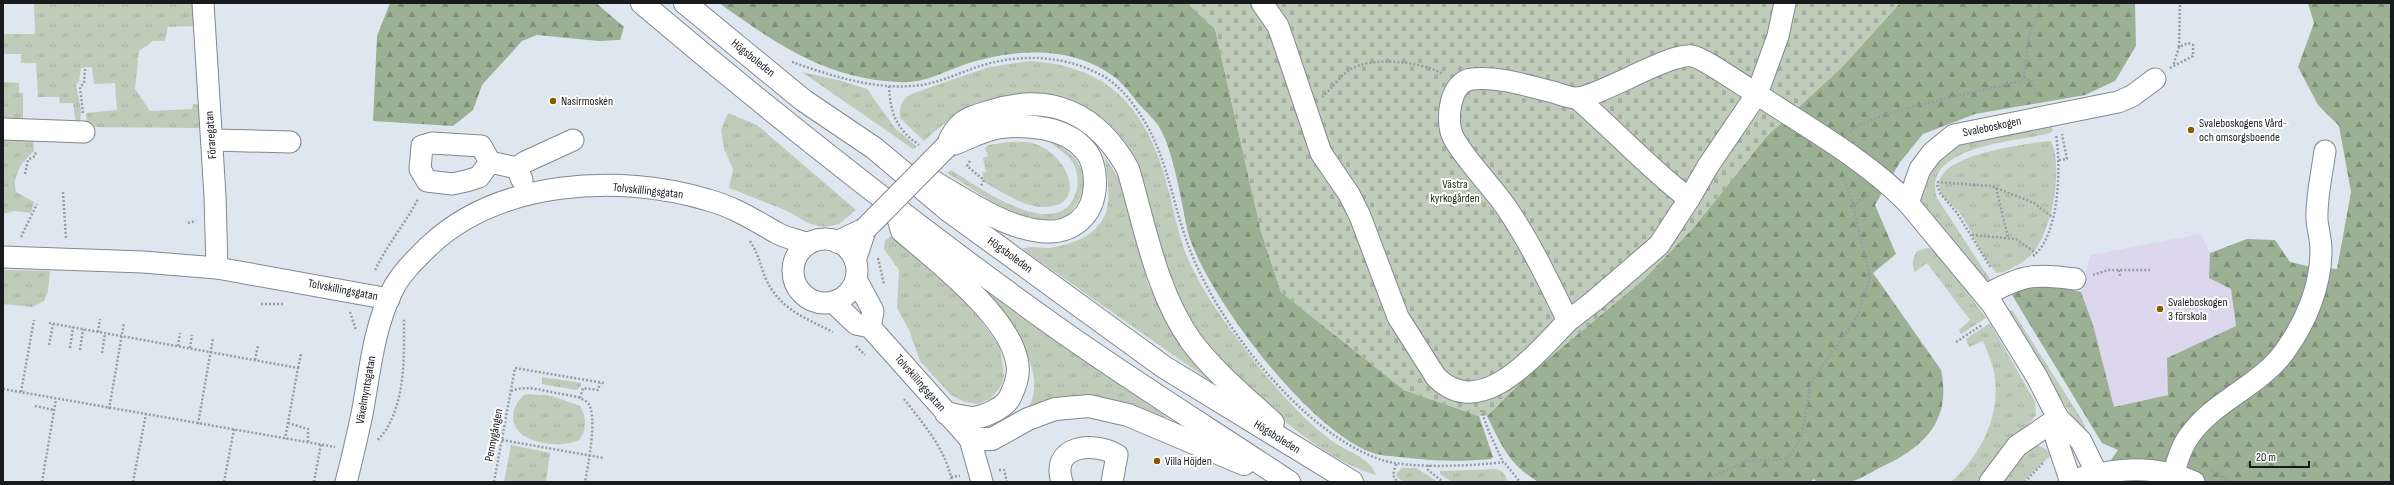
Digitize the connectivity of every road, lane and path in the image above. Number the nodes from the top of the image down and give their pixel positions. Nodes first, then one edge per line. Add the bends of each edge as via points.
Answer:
1 (203, 3) edge
2 (642, 3) edge
3 (685, 3) edge
4 (1262, 3) edge
5 (1785, 3) edge
6 (2041, 3) edge
7 (2180, 3) edge
8 (2179, 47) junction
9 (85, 69) dead end
10 (2024, 77) junction
11 (2155, 79) dead end
12 (1459, 84) junction
13 (1757, 94) junction
14 (1324, 96) dead end
15 (1577, 98) junction
16 (2045, 126) junction
17 (3, 129) edge
18 (84, 132) joint
19 (2062, 133) junction
20 (2067, 133) dead end
21 (2057, 138) dead end
22 (212, 140) junction
23 (573, 140) dead end
24 (290, 142) dead end
25 (947, 146) junction
26 (874, 148) junction
27 (1839, 148) junction
28 (2325, 151) dead end
29 (36, 153) dead end
30 (2059, 160) junction
31 (970, 161) dead end
32 (490, 162) junction
33 (518, 168) junction
34 (25, 174) dead end
35 (1941, 175) dead end
36 (427, 181) junction
37 (1937, 182) junction
38 (1996, 188) junction
39 (986, 189) dead end
40 (63, 192) dead end
41 (526, 195) junction
42 (1689, 199) junction
43 (1908, 203) junction
44 (37, 204) dead end
45 (895, 208) junction
46 (2052, 217) junction
47 (865, 230) junction
48 (66, 234) dead end
49 (1971, 235) junction
50 (2008, 237) junction
51 (21, 240) dead end
52 (748, 240) dead end
53 (838, 242) junction
54 (802, 251) junction
55 (2036, 253) junction
56 (3, 257) edge
57 (2029, 259) dead end
58 (217, 268) junction
59 (855, 269) junction
60 (375, 270) dead end
61 (2108, 270) dead end
62 (2119, 270) junction
63 (2150, 270) dead end
64 (2120, 276) dead end
65 (2075, 279) dead end
66 (1994, 291) junction
67 (389, 299) junction
68 (833, 302) junction
69 (261, 304) dead end
70 (283, 304) dead end
71 (349, 310) dead end
72 (404, 315) dead end
73 (1999, 315) junction
74 (100, 319) dead end
75 (34, 320) dead end
76 (1568, 321) junction
77 (49, 323) dead end
78 (124, 323) dead end
79 (53, 324) junction
80 (870, 326) junction
81 (73, 327) junction
82 (83, 329) junction
83 (98, 332) junction
84 (105, 333) junction
85 (180, 333) dead end
86 (836, 333) dead end
87 (192, 335) dead end
88 (122, 336) junction
89 (356, 337) dead end
90 (213, 338) dead end
91 (1956, 342) dead end
92 (853, 344) dead end
93 (49, 345) dead end
94 (178, 346) junction
95 (258, 346) dead end
96 (70, 348) dead end
97 (190, 348) junction
98 (80, 350) dead end
99 (210, 352) junction
100 (102, 353) dead end
101 (301, 354) dead end
102 (869, 358) dead end
103 (255, 360) junction
104 (298, 368) junction
105 (600, 383) junction
106 (604, 383) dead end
107 (3, 389) edge
108 (511, 391) junction
109 (21, 392) junction
110 (1477, 392) junction
111 (901, 394) dead end
112 (580, 398) junction
113 (56, 399) junction
114 (35, 406) dead end
115 (109, 408) junction
116 (54, 410) junction
117 (946, 413) junction
118 (146, 414) junction
119 (2058, 418) junction
120 (288, 423) junction
121 (198, 424) junction
122 (234, 429) junction
123 (285, 439) junction
124 (336, 439) dead end
125 (970, 439) junction
126 (502, 440) junction
127 (308, 442) junction
128 (378, 442) dead end
129 (321, 444) junction
130 (344, 448) junction
131 (590, 456) junction
132 (604, 458) dead end
133 (1312, 459) junction
134 (1504, 462) dead end
135 (1396, 464) dead end
136 (1429, 465) dead end
137 (1515, 477) dead end
138 (2172, 478) edge
139 (2083, 479) edge
140 (42, 482) edge
141 (133, 482) edge
142 (224, 482) edge
143 (314, 482) edge
144 (346, 482) edge
145 (494, 482) edge
146 (585, 482) edge
147 (952, 482) edge
148 (982, 482) edge
149 (1062, 482) edge
150 (1112, 482) edge
151 (1287, 482) edge
152 (1352, 482) edge
153 (1397, 482) edge
154 (1443, 482) edge
155 (1513, 482) edge
156 (1701, 482) edge
157 (1990, 482) edge
158 (2194, 482) edge

1 - 22 street, Föraregatan
2 - 45 main road
3 - 26 main road, Högsboleden via 803,100
4 - 110 street via 1278,26 1321,153 1349,194 1360,216 1398,317 1430,369 1442,383 1465,392
5 - 13 street via 1778,36
6 - 10 path via 2028,39
7 - 8 path
8 - 8 path via 2175,60 2173,66 2194,54 2191,43
9 - 18 path via 84,83 80,88
10 - 16 path via 2031,81 2036,89
10 - 27 path via 2020,81 1909,108 1861,123 1853,128
11 - 16 street, Svaleboskogen via 2132,96 2118,102
12 - 14 path via 1440,73 1420,66 1375,62 1349,70
12 - 15 street via 1472,79 1489,80
12 - 76 street via 1454,91 1451,104 1453,136 1526,238
13 - 15 street via 1692,56 1674,59 1603,91
13 - 27 street
13 - 42 street
15 - 42 street via 1617,133 1657,175
16 - 19 path
16 - 43 street, Svaleboskogen via 1973,130 1950,138 1932,153 1920,169
17 - 18 street
19 - 20 path
19 - 30 path via 2067,159
21 - 30 path
22 - 24 street
22 - 58 street, Föraregatan
23 - 33 street via 525,162
25 - 26 main road via 963,142 985,130 1000,127 1029,127 1059,132 1085,149 1090,158 1095,176 1092,203 1085,217 1066,229 1050,232 1029,230 989,213
25 - 47 main road, bridge
25 - 133 main road via 954,128 967,120 1012,104 1049,105 1068,109 1089,122 1113,146 1128,169 1159,276 1190,339 1207,361
26 - 133 main road, Högsboleden via 948,210 1158,362
27 - 43 street via 1890,184
27 - 156 path via 1841,170 1853,206 1870,278 1857,317 1810,387 1802,435 1790,456 1779,460 1746,461
28 - 138 street via 2317,220 2321,250 2319,275 2303,323 2276,363 2202,421 2186,442
29 - 34 path via 28,160
30 - 46 path via 2059,181
31 - 39 path via 967,166 984,180 980,186
32 - 33 street
32 - 36 street via 479,177 466,181 452,184
32 - 36 street via 481,146 432,143 422,146 420,169
33 - 41 street
35 - 37 path
36 - 60 path via 408,218 386,247
37 - 38 path
37 - 49 path via 1940,193
38 - 46 path via 2034,203
38 - 50 path
40 - 48 path via 63,223
41 - 54 street, Tolvskillingsgatan via 593,186 672,192 724,205 751,217
41 - 67 street, Tolvskillingsgatan via 480,212 442,235 410,265
42 - 76 street via 1659,245
43 - 66 street
44 - 51 path via 21,234
45 - 117 main road via 902,231 971,292 1004,330 1018,363 1016,384 1008,402 995,410 971,418
45 - 151 main road via 1048,322
46 - 55 path via 2045,239
47 - 53 main road
47 - 59 main road
49 - 50 path
49 - 66 path
50 - 55 path via 2022,242
52 - 86 path via 758,253 766,279 784,304 799,316
53 - 54 street via 823,239
53 - 59 street via 847,248
54 - 68 street via 793,278 800,292 815,302
55 - 57 path
56 - 58 street, Tolvskillingsgatan via 143,262
58 - 67 street, Tolvskillingsgatan
59 - 68 street via 848,294
59 - 80 street via 873,311
61 - 62 path
62 - 63 path
62 - 64 path
65 - 66 street via 2028,276
66 - 73 street
67 - 130 street, Växelmyntsgatan via 376,335
68 - 80 street via 856,324
69 - 70 path
71 - 89 path
72 - 128 path via 405,349 401,384 388,427
73 - 91 path
73 - 119 street via 2037,377
74 - 83 path
75 - 109 path
76 - 110 street via 1502,383
77 - 79 path
78 - 88 path
79 - 81 path
79 - 93 path
80 - 117 street, Tolvskillingsgatan
81 - 82 path
81 - 96 path
82 - 83 path
82 - 98 path
83 - 84 path
84 - 88 path
84 - 100 path
85 - 94 path
87 - 97 path
88 - 94 path
88 - 115 path
90 - 99 path
92 - 102 path
94 - 97 path
95 - 103 path
97 - 99 path
99 - 103 path
99 - 121 path
101 - 104 path
103 - 104 path
104 - 120 path
105 - 106 path
105 - 108 path, Pennygången via 515,368
105 - 112 path via 598,390 583,388
107 - 109 path
108 - 112 path via 522,387
108 - 126 path, Pennygången
109 - 113 path
110 - 134 path via 1489,432
111 - 147 path via 936,441 950,468
112 - 131 path via 587,403 592,412
113 - 115 path
113 - 116 path
114 - 116 path
115 - 118 path
116 - 140 path
117 - 125 street, Tolvskillingsgatan
118 - 121 path
118 - 141 path
119 - 139 street via 2056,438
119 - 139 street via 2081,441
119 - 157 street via 2017,446
120 - 123 path
120 - 127 path via 308,428
121 - 122 path
122 - 123 path
122 - 142 path
123 - 127 path
124 - 130 path
125 - 148 street
125 - 151 main road via 992,439 1028,419 1055,409 1089,406 1128,415
126 - 131 path
126 - 145 path, Pennygången
127 - 129 path
129 - 130 path
129 - 143 path
130 - 144 street, Växelmyntsgatan
131 - 132 path
131 - 146 path
133 - 152 main road, Högsboleden
135 - 153 path via 1393,475
136 - 154 path via 1428,470
137 - 155 path
138 - 139 street via 2134,469
138 - 158 street
149 - 150 street via 1060,468 1063,460 1077,448 1089,447 1117,455

